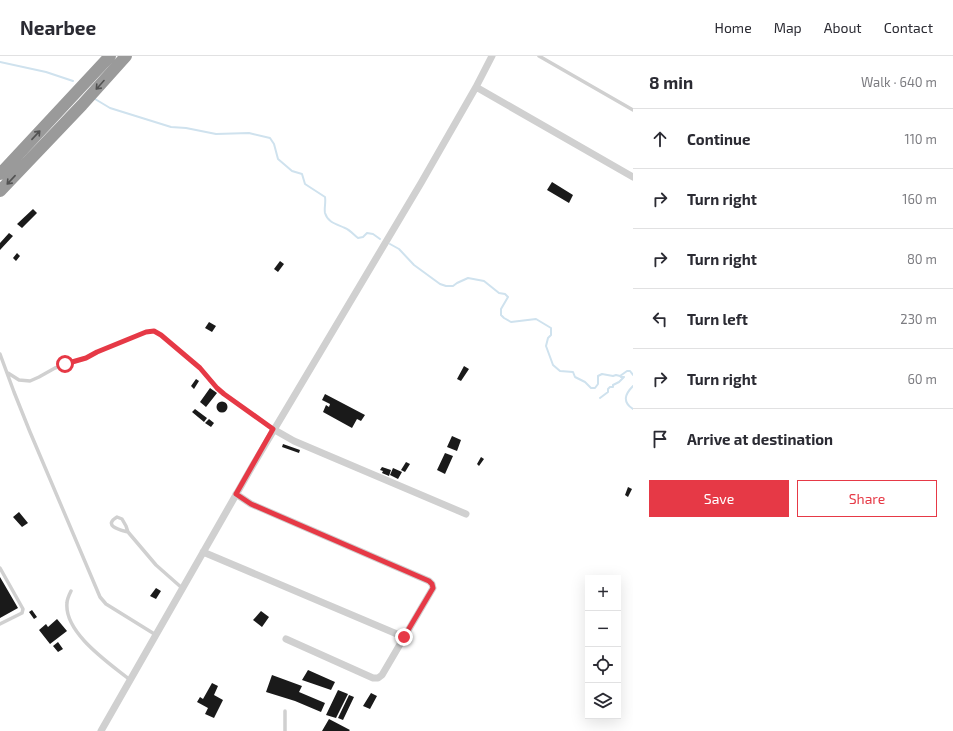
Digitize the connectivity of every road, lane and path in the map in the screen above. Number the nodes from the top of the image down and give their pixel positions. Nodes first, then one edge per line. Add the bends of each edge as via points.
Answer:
1 (131, 56) edge
2 (492, 56) edge
3 (539, 56) edge
4 (118, 59) edge
5 (476, 87) junction
6 (633, 110) edge
7 (0, 174) edge
8 (633, 176) edge
9 (0, 191) edge
10 (0, 354) edge
11 (8, 373) junction
12 (273, 429) junction
13 (236, 494) junction
14 (466, 514) dead end
15 (128, 532) junction
16 (203, 552) junction
17 (0, 568) edge
18 (182, 588) junction
19 (71, 591) dead end
20 (0, 624) edge
21 (156, 635) junction
22 (404, 637) junction
23 (286, 639) dead end
24 (130, 680) junction
25 (285, 711) dead end
26 (101, 731) edge
27 (285, 731) edge

1 - 4 lane
2 - 5 street
3 - 6 lane
7 -> 4 highway
4 -> 9 highway via 82,105
5 - 8 street
5 - 12 street
10 - 11 lane
11 - 12 lane via 19,380 30,381 62,365 154,331 200,368 224,394
11 - 21 lane via 100,597 106,604
12 - 13 street
12 - 14 street via 294,441
13 - 16 street
13 - 22 street via 251,504 429,581 433,588
15 - 15 lane via 122,520 117,517 112,520 113,527
15 - 18 lane via 156,565
16 - 18 street
16 - 22 street
17 - 20 lane via 23,609 22,613
18 - 21 street
19 - 24 lane via 66,603 68,616 77,633 85,643
21 - 24 street
22 - 23 street via 378,678
24 - 26 street
25 - 27 lane

